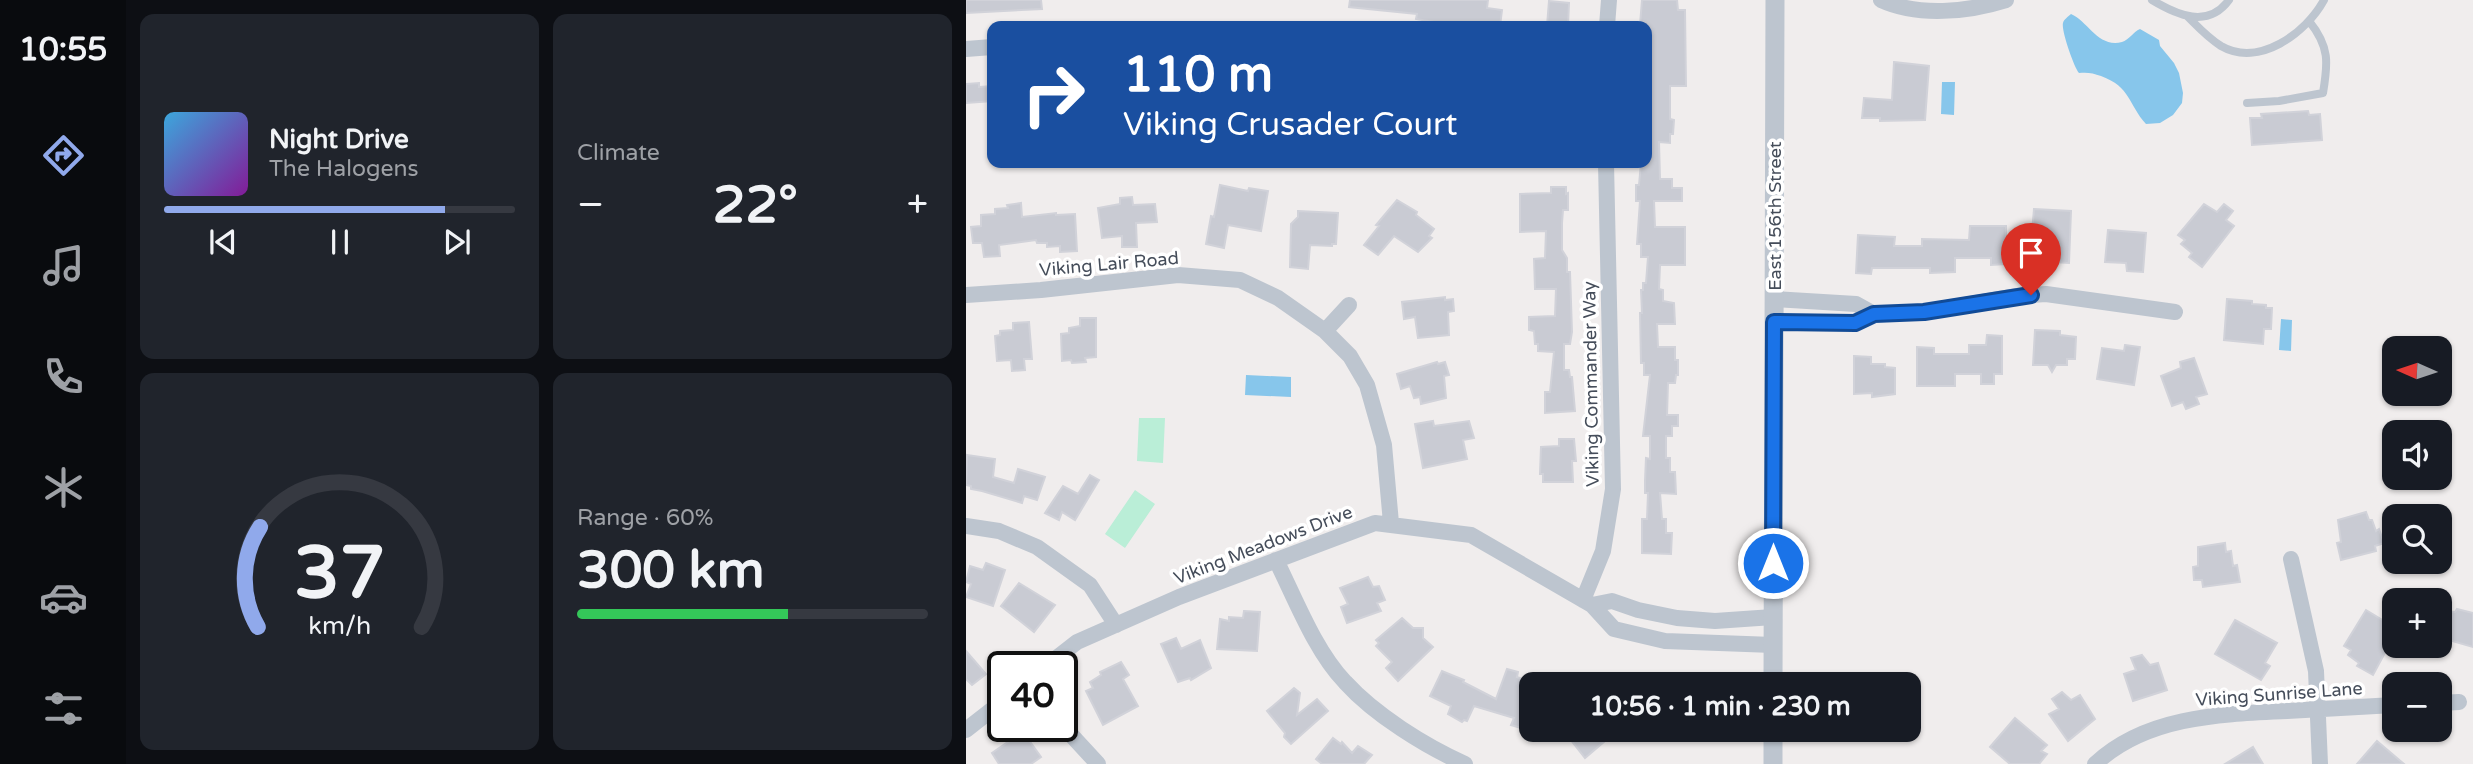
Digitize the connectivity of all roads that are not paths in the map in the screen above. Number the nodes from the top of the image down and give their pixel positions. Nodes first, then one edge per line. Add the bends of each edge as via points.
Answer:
1 (1609, 0) edge
2 (1775, 0) edge
3 (1881, 0) edge
4 (2006, 0) edge
5 (2152, 0) edge
6 (2229, 0) edge
7 (2324, 0) edge
8 (2188, 17) junction
9 (1607, 21) edge
10 (2309, 21) junction
11 (987, 47) edge
12 (966, 49) edge
13 (2248, 103) dead end
14 (1606, 168) edge
15 (966, 295) edge
16 (1775, 299) junction
17 (1349, 305) dead end
18 (2175, 313) dead end
19 (1874, 314) junction
20 (1774, 322) junction
21 (1325, 331) junction
22 (1391, 523) junction
23 (966, 526) edge
24 (2291, 559) dead end
25 (1276, 560) junction
26 (1587, 603) junction
27 (1773, 617) junction
28 (1116, 625) junction
29 (1773, 645) junction
30 (1065, 651) edge
31 (1773, 672) edge
32 (2452, 702) edge
33 (2459, 702) dead end
34 (2382, 706) edge
35 (2319, 709) junction
36 (987, 714) edge
37 (966, 730) edge
38 (1078, 742) edge
39 (1773, 742) edge
40 (1098, 764) edge
41 (1465, 764) edge
42 (1773, 764) edge
43 (2095, 764) edge
44 (2320, 764) edge

1 - 9 street
2 - 16 street, East 156th Street
3 - 4 street via 1916,9 1946,10 1980,8
5 - 8 lane
6 - 8 lane via 2209,17
7 - 10 lane
8 - 10 lane via 2222,47 2251,53 2276,45
10 - 13 lane via 2321,36 2328,62 2323,93
11 - 12 street
14 - 26 street, Viking Commander Way via 1614,489 1603,551
15 - 21 street, Viking Lair Road via 1178,275 1240,280 1278,298
16 - 19 street via 1856,304
16 - 20 street, East 156th Street
17 - 21 street
18 - 19 street via 2046,294 1924,312
19 - 20 street via 1855,323
20 - 27 street, East 156th Street
21 - 22 street, Viking Lair Road via 1350,356 1367,385 1384,445
22 - 25 street, Viking Meadows Drive via 1375,523
22 - 26 street, Viking Meadows Drive via 1471,535
23 - 28 street via 999,531 1037,547 1090,585
24 - 35 street via 2316,671
25 - 28 street, Viking Meadows Drive
25 - 41 street via 1324,653 1345,682 1405,730
26 - 27 street via 1612,601 1677,618 1715,621
26 - 29 street, Viking Meadows Drive via 1614,629 1665,641
27 - 29 street, East 156th Street
28 - 30 street, Viking Meadows Drive
29 - 31 street, East 156th Street
32 - 33 street
34 - 35 street, Viking Sunrise Lane
35 - 43 street, Viking Sunrise Lane via 2187,720 2131,739
35 - 44 street
36 - 37 street
38 - 40 street
39 - 42 street

